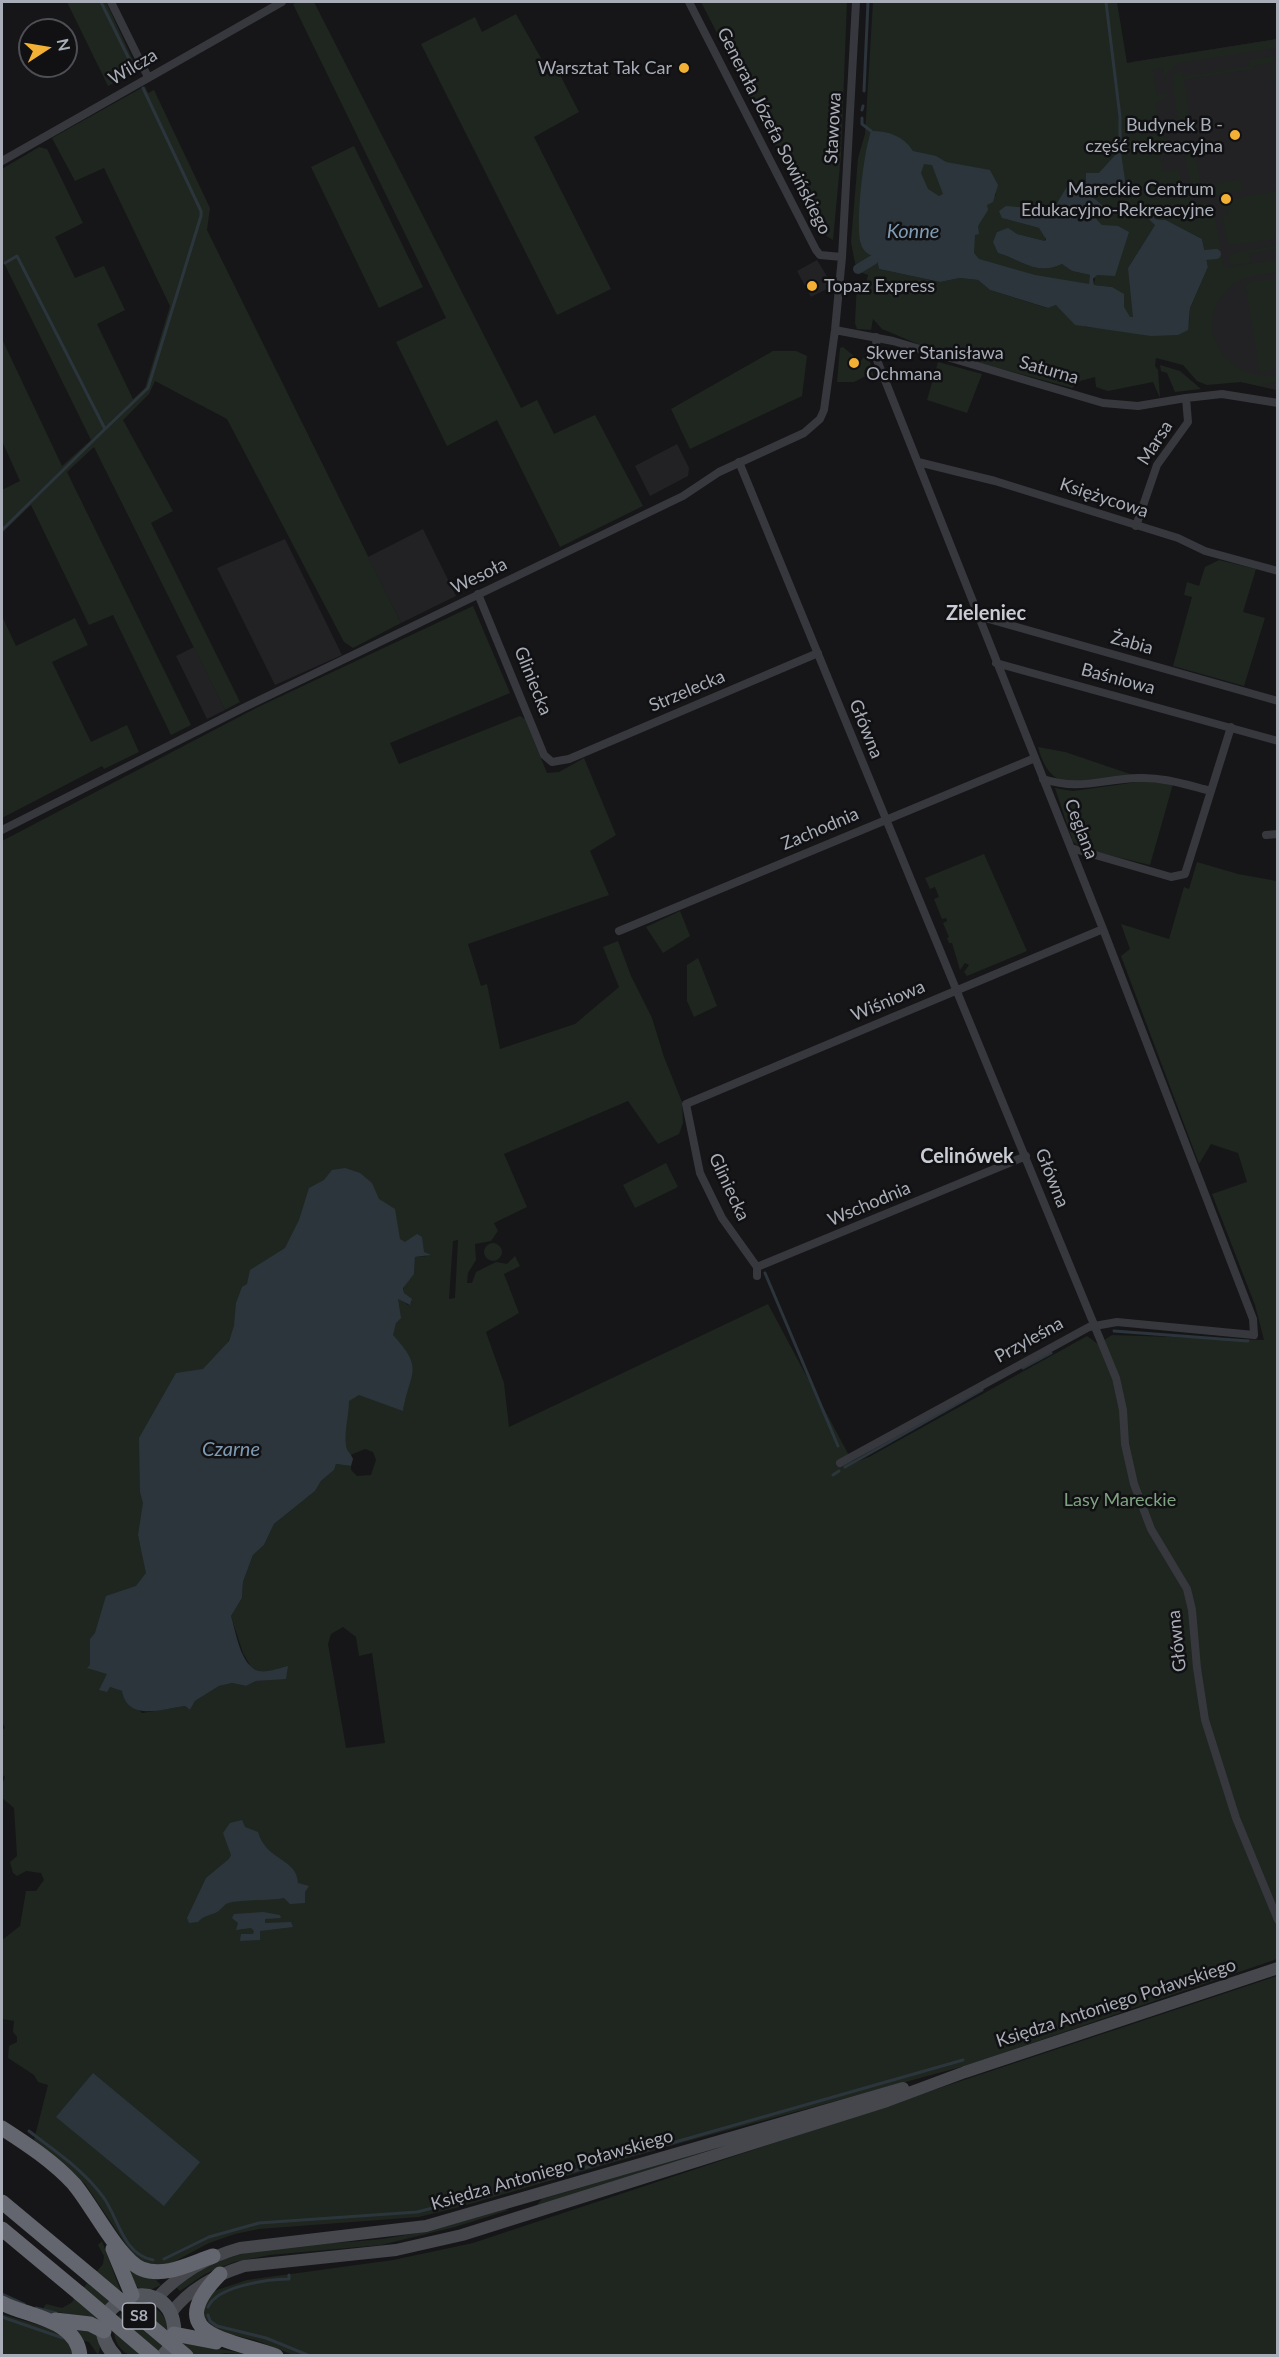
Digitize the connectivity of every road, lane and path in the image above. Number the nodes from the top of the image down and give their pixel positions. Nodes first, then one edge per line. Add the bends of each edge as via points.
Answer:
1 (111, 2) edge
2 (282, 2) edge
3 (690, 2) edge
4 (856, 2) edge
5 (148, 77) junction
6 (2, 161) edge
7 (842, 257) junction
8 (835, 330) junction
9 (876, 337) junction
10 (1186, 398) junction
11 (1278, 403) edge
12 (739, 462) junction
13 (918, 462) junction
14 (1136, 526) junction
15 (1278, 571) edge
16 (478, 594) junction
17 (978, 616) junction
18 (818, 653) junction
19 (996, 663) junction
20 (1278, 701) edge
21 (1231, 727) junction
22 (1278, 741) edge
23 (1035, 758) junction
24 (569, 759) joint
25 (1043, 779) junction
26 (1211, 791) junction
27 (885, 820) junction
28 (2, 830) edge
29 (1278, 834) edge
30 (1266, 836) dead end
31 (1071, 849) junction
32 (1102, 929) junction
33 (619, 931) dead end
34 (957, 990) junction
35 (687, 1104) joint
36 (1026, 1156) junction
37 (757, 1272) joint
38 (1096, 1326) junction
39 (1254, 1335) joint
40 (840, 1463) dead end
41 (1278, 1920) edge
42 (1278, 1968) edge
43 (965, 2072) junction
44 (2, 2128) edge
45 (2, 2202) edge
46 (2, 2229) edge
47 (107, 2229) junction
48 (213, 2256) junction
49 (220, 2274) junction
50 (132, 2295) junction
51 (156, 2299) junction
52 (2, 2303) edge
53 (170, 2314) junction
54 (34, 2317) junction
55 (104, 2331) junction
56 (174, 2334) junction
57 (243, 2346) junction
58 (110, 2353) edge
59 (80, 2355) edge
60 (153, 2355) edge
61 (163, 2355) edge
62 (186, 2355) edge
63 (276, 2355) edge

1 - 5 street
2 - 5 street, Wilcza
3 - 7 street, Generała Józefa Sowińskiego via 816,250 820,255
4 - 7 street, Stawowa
5 - 6 street, Wilcza
7 - 8 street, Wesoła
8 - 9 street, Saturna
8 - 12 street, Wesoła via 820,419 804,433
9 - 10 street, Saturna via 1103,403 1138,406
9 - 13 street, Ceglana via 877,360
10 - 11 street via 1222,394
10 - 14 street, Marsa via 1185,429 1157,465
12 - 16 street, Wesoła via 683,496
12 - 18 street, Główna
13 - 14 street, Księżycowa via 995,481
13 - 17 street, Ceglana
14 - 15 street, Księżycowa
16 - 24 street, Gliniecka via 544,755 552,762
16 - 28 street, Wesoła
17 - 19 street, Ceglana
17 - 20 street, Żabia
18 - 24 street, Strzelecka
18 - 27 street, Główna
19 - 21 street, Baśniowa
19 - 23 street, Ceglana
21 - 22 street, Baśniowa
21 - 26 street
23 - 25 street, Ceglana
23 - 27 street, Zachodnia
25 - 26 street via 1079,786 1163,778
25 - 31 street, Ceglana
26 - 31 street via 1187,871 1179,877
27 - 33 street, Zachodnia
27 - 34 street, Główna
29 - 30 street
31 - 32 street, Ceglana
32 - 34 street, Wiśniowa
32 - 39 street, Ceglana via 1253,1319
34 - 35 street, Wiśniowa
34 - 36 street, Główna
35 - 37 street, Gliniecka via 700,1173 722,1218
36 - 37 street, Wschodnia
36 - 38 street, Główna
38 - 39 street, Przyleśna via 1117,1322
38 - 40 street, Przyleśna via 1080,1331
38 - 41 street, Główna via 1120,1393 1134,1484 1151,1529 1187,1589 1205,1720 1236,1818
42 - 43 main road, Księdza Antoniego Poławskiego
43 - 48 main road, Księdza Antoniego Poławskiego via 433,2224 258,2244
43 - 49 main road, Księdza Antoniego Poławskiego via 805,2128 462,2235 396,2250 267,2262
44 - 47 highway via 64,2175
45 - 62 highway, S8, bridge
46 - 60 highway, S8, bridge
47 - 48 highway via 126,2259 143,2270 168,2271
47 - 50 highway
48 - 51 main road, Księdza Antoniego Poławskiego via 186,2272
49 - 53 main road, Księdza Antoniego Poławskiego via 192,2291
49 - 57 highway via 199,2299 197,2320 210,2334
50 - 51 main road
50 - 55 main road via 109,2312
51 - 53 main road
52 - 54 highway
53 - 56 main road
54 - 55 highway via 90,2324
54 - 59 highway via 69,2331
55 - 58 main road
56 - 57 highway
56 - 61 main road
57 - 63 highway

